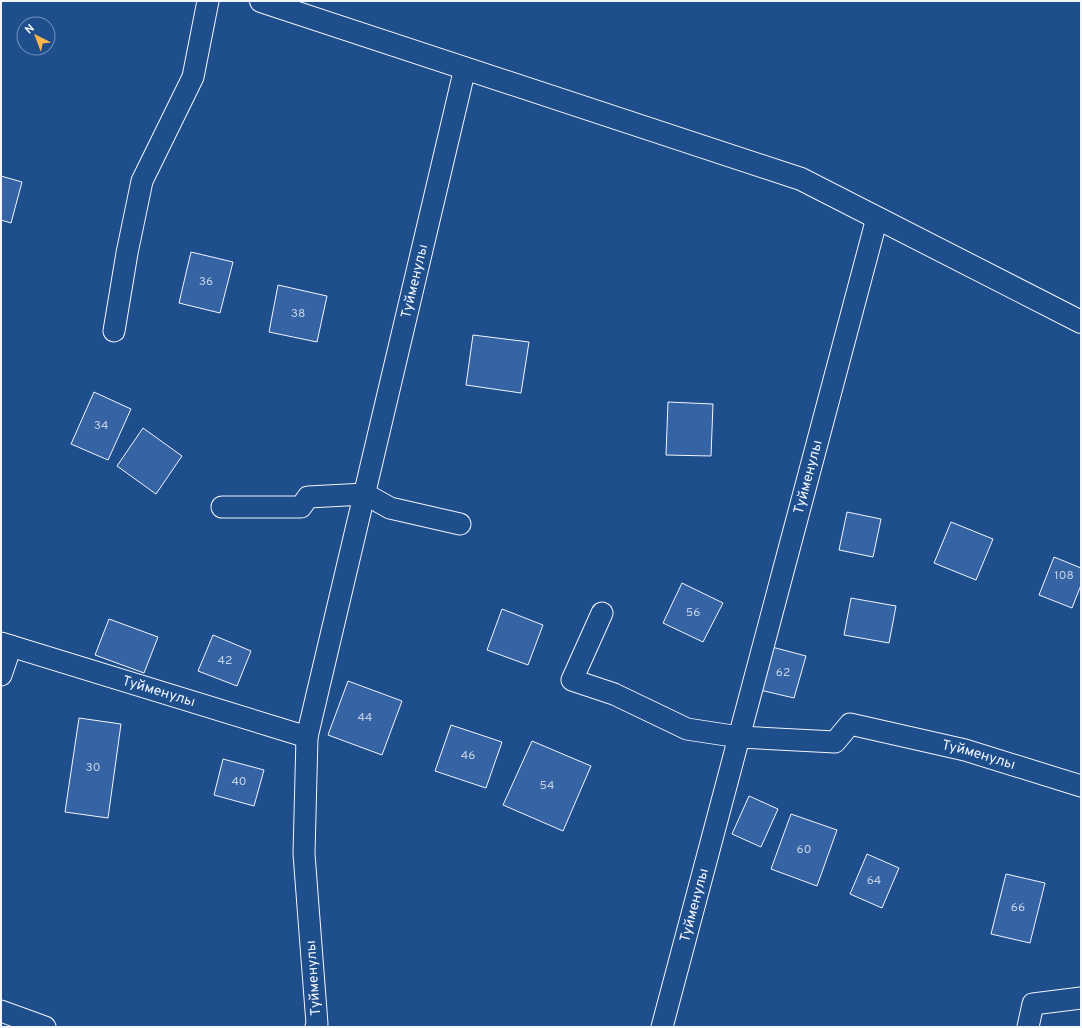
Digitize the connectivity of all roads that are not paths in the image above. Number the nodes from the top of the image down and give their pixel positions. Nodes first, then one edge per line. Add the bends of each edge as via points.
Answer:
1 (208, 1) edge
2 (261, 1) edge
3 (465, 68) junction
4 (877, 218) junction
5 (1081, 322) edge
6 (114, 330) dead end
7 (365, 494) junction
8 (222, 506) dead end
9 (460, 524) dead end
10 (602, 613) dead end
11 (6, 644) edge
12 (1, 675) edge
13 (307, 737) junction
14 (739, 737) junction
15 (1081, 786) edge
16 (1081, 998) edge
17 (1, 1011) edge
18 (45, 1027) edge
19 (316, 1027) edge
20 (662, 1027) edge
21 (1028, 1027) edge

1 - 6 street via 193,77 142,181 126,253
2 - 3 street
3 - 4 street via 801,179
3 - 7 street, Туйменулы
4 - 5 street
4 - 14 street, Туйменулы
7 - 8 street via 308,497 301,507
7 - 9 street via 390,508
7 - 13 street, Туйменулы
10 - 14 street, Туйменулы via 572,680 614,694 687,729
11 - 12 street, Туйменулы
11 - 13 street, Туйменулы
13 - 19 street, Туйменулы via 304,854
14 - 15 street, Туйменулы via 835,742 850,724 965,750
14 - 20 street, Туйменулы
16 - 21 street via 1034,1004
17 - 18 street

